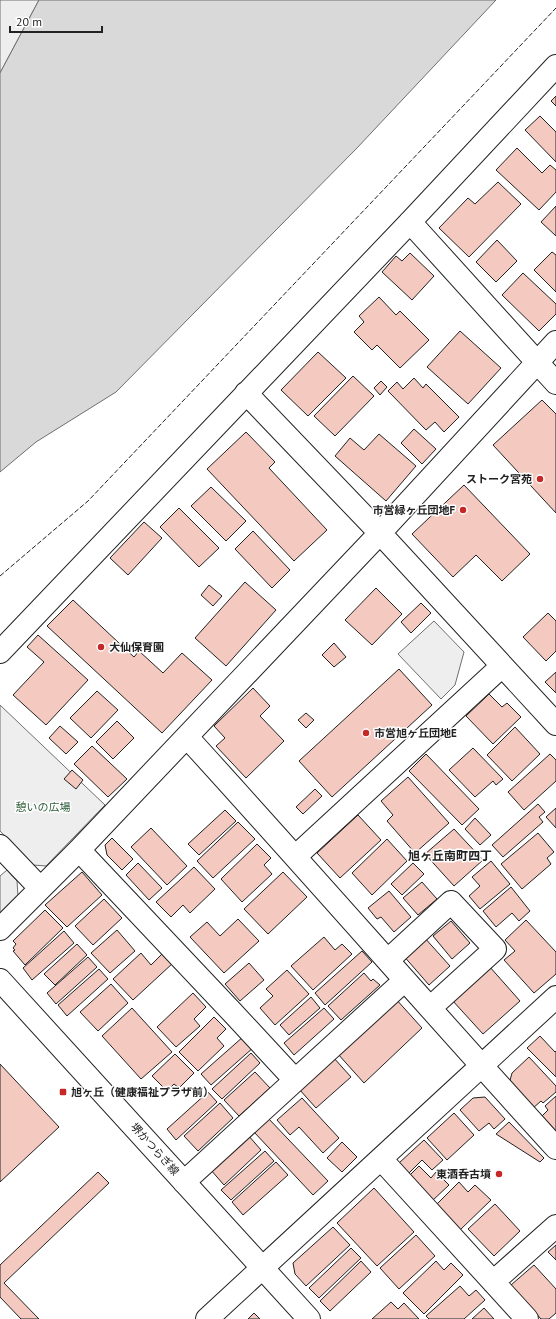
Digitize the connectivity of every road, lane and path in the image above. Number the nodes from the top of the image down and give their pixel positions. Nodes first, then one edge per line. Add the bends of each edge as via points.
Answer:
1 (556, 66) edge
2 (410, 222) junction
3 (556, 342) edge
4 (537, 362) junction
5 (556, 383) edge
6 (246, 393) junction
7 (380, 533) junction
8 (0, 652) edge
9 (502, 666) junction
10 (556, 724) edge
11 (187, 737) junction
12 (0, 846) edge
13 (79, 850) junction
14 (296, 856) junction
15 (40, 888) junction
16 (0, 929) edge
17 (388, 960) junction
18 (0, 980) edge
19 (405, 980) junction
20 (556, 998) edge
21 (430, 1008) junction
22 (482, 1067) junction
23 (295, 1080) junction
24 (556, 1148) edge
25 (381, 1159) junction
26 (184, 1182) junction
27 (556, 1226) edge
28 (262, 1267) junction
29 (494, 1282) junction
30 (207, 1319) edge
31 (309, 1319) edge
32 (527, 1319) edge

1 - 2 street
2 - 4 street
2 - 6 street
3 - 4 street
4 - 5 street
4 - 7 street
6 - 7 street
6 - 8 street
7 - 9 street
7 - 11 street
9 - 10 street
9 - 14 street
11 - 13 street
11 - 14 street
12 - 15 street
13 - 15 street
13 - 23 street
14 - 17 street
15 - 16 street
17 - 19 street
17 - 21 street via 451,902 495,949
18 - 26 street, 堺かつらぎ線
19 - 21 street
19 - 23 street
20 - 22 street
21 - 22 street
22 - 24 street
22 - 25 street
23 - 26 street
25 - 28 street
25 - 29 street
26 - 28 street, 堺かつらぎ線
27 - 29 street
28 - 30 street
28 - 31 street, 堺かつらぎ線
29 - 32 street

